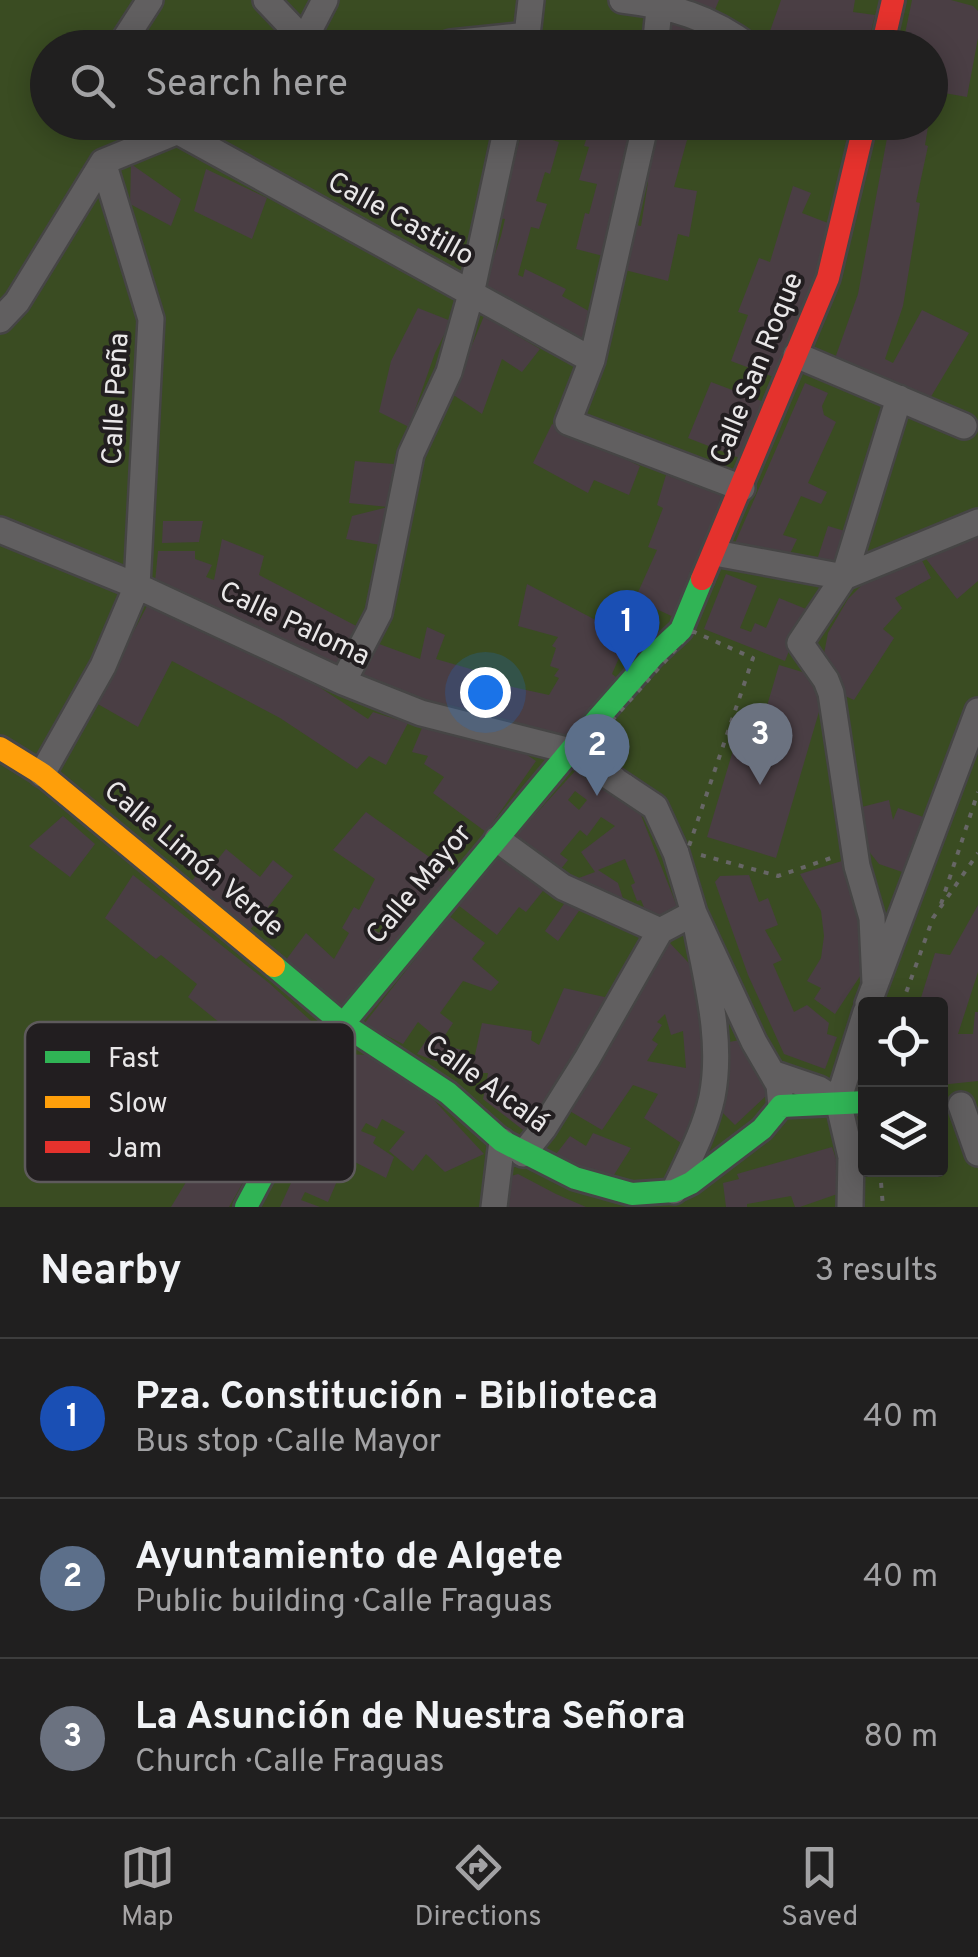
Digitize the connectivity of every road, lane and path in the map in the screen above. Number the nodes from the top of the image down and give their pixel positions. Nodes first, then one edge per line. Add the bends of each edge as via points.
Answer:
1 (150, 0) edge
2 (266, 0) edge
3 (325, 0) edge
4 (531, 0) edge
5 (622, 0) edge
6 (893, 0) edge
7 (660, 2) edge
8 (131, 30) edge
9 (291, 30) edge
10 (310, 30) edge
11 (527, 30) edge
12 (656, 30) edge
13 (727, 30) edge
14 (886, 30) edge
15 (156, 140) edge
16 (210, 140) edge
17 (504, 140) edge
18 (642, 140) edge
19 (858, 140) edge
20 (102, 162) junction
21 (471, 294) junction
22 (0, 320) edge
23 (796, 355) junction
24 (592, 360) junction
25 (899, 398) junction
26 (964, 426) dead end
27 (742, 488) junction
28 (978, 522) edge
29 (0, 530) edge
30 (716, 553) junction
31 (844, 577) junction
32 (138, 586) junction
33 (681, 630) joint
34 (342, 682) junction
35 (978, 711) edge
36 (0, 748) edge
37 (571, 751) junction
38 (42, 774) junction
39 (978, 792) edge
40 (496, 840) junction
41 (855, 850) junction
42 (978, 852) edge
43 (682, 854) junction
44 (940, 908) junction
45 (694, 913) junction
46 (660, 931) junction
47 (871, 994) edge
48 (905, 997) edge
49 (341, 1022) edge
50 (345, 1022) edge
51 (355, 1032) edge
52 (858, 1037) edge
53 (772, 1073) junction
54 (838, 1101) junction
55 (858, 1102) edge
56 (960, 1104) edge
57 (781, 1106) junction
58 (513, 1147) junction
59 (978, 1153) edge
60 (881, 1177) edge
61 (259, 1182) edge
62 (686, 1194) edge
63 (246, 1207) edge
64 (494, 1207) edge
65 (850, 1207) edge
66 (884, 1207) edge

1 - 8 street
2 - 9 street
3 - 10 street
4 - 11 street
5 - 7 street
6 - 14 street
7 - 12 street
7 - 13 street
15 - 20 street
16 - 21 street, Calle Castillo
17 - 21 street
18 - 24 street
19 - 23 street, Calle San Roque via 828,278
20 - 22 street via 18,302
20 - 32 street, Calle Peña via 151,319
21 - 24 street, Calle Castillo
21 - 34 street via 449,372 411,454 379,614
23 - 25 street
23 - 27 street, Calle San Roque
24 - 27 street via 568,422
25 - 26 street
25 - 31 street
27 - 30 street, Calle San Roque
28 - 31 street
29 - 32 street, Calle Paloma
30 - 31 street
30 - 33 street, Calle San Roque
31 - 41 street via 800,643 831,693
32 - 34 street, Calle Paloma
32 - 38 street via 103,666
33 - 37 street, Calle Mayor
34 - 37 street, Calle Paloma via 421,713
35 - 47 street
36 - 38 street, Calle Limón Verde
37 - 40 street, Calle Mayor
37 - 43 street, Calle Paloma via 655,807
38 - 49 street, Calle Limón Verde
39 - 44 path
40 - 46 street via 563,887
40 - 50 street, Calle Mayor
41 - 43 path via 778,876
41 - 47 street via 872,918
42 - 44 path
43 - 43 path via 659,799 588,748 692,631 753,658
43 - 45 street, Calle Paloma
44 - 48 path
45 - 46 street
45 - 53 street
45 - 62 street via 717,1046 712,1096
46 - 58 street via 543,1129
51 - 58 street, Calle Alcalá via 448,1093
52 - 54 street
53 - 54 street
53 - 57 street
54 - 55 street
54 - 57 street
54 - 65 street via 850,1157
56 - 59 street
57 - 62 street
58 - 62 street, Calle Alcalá via 575,1178 632,1194
58 - 64 street
60 - 66 path
61 - 63 street, Calle Mayor

